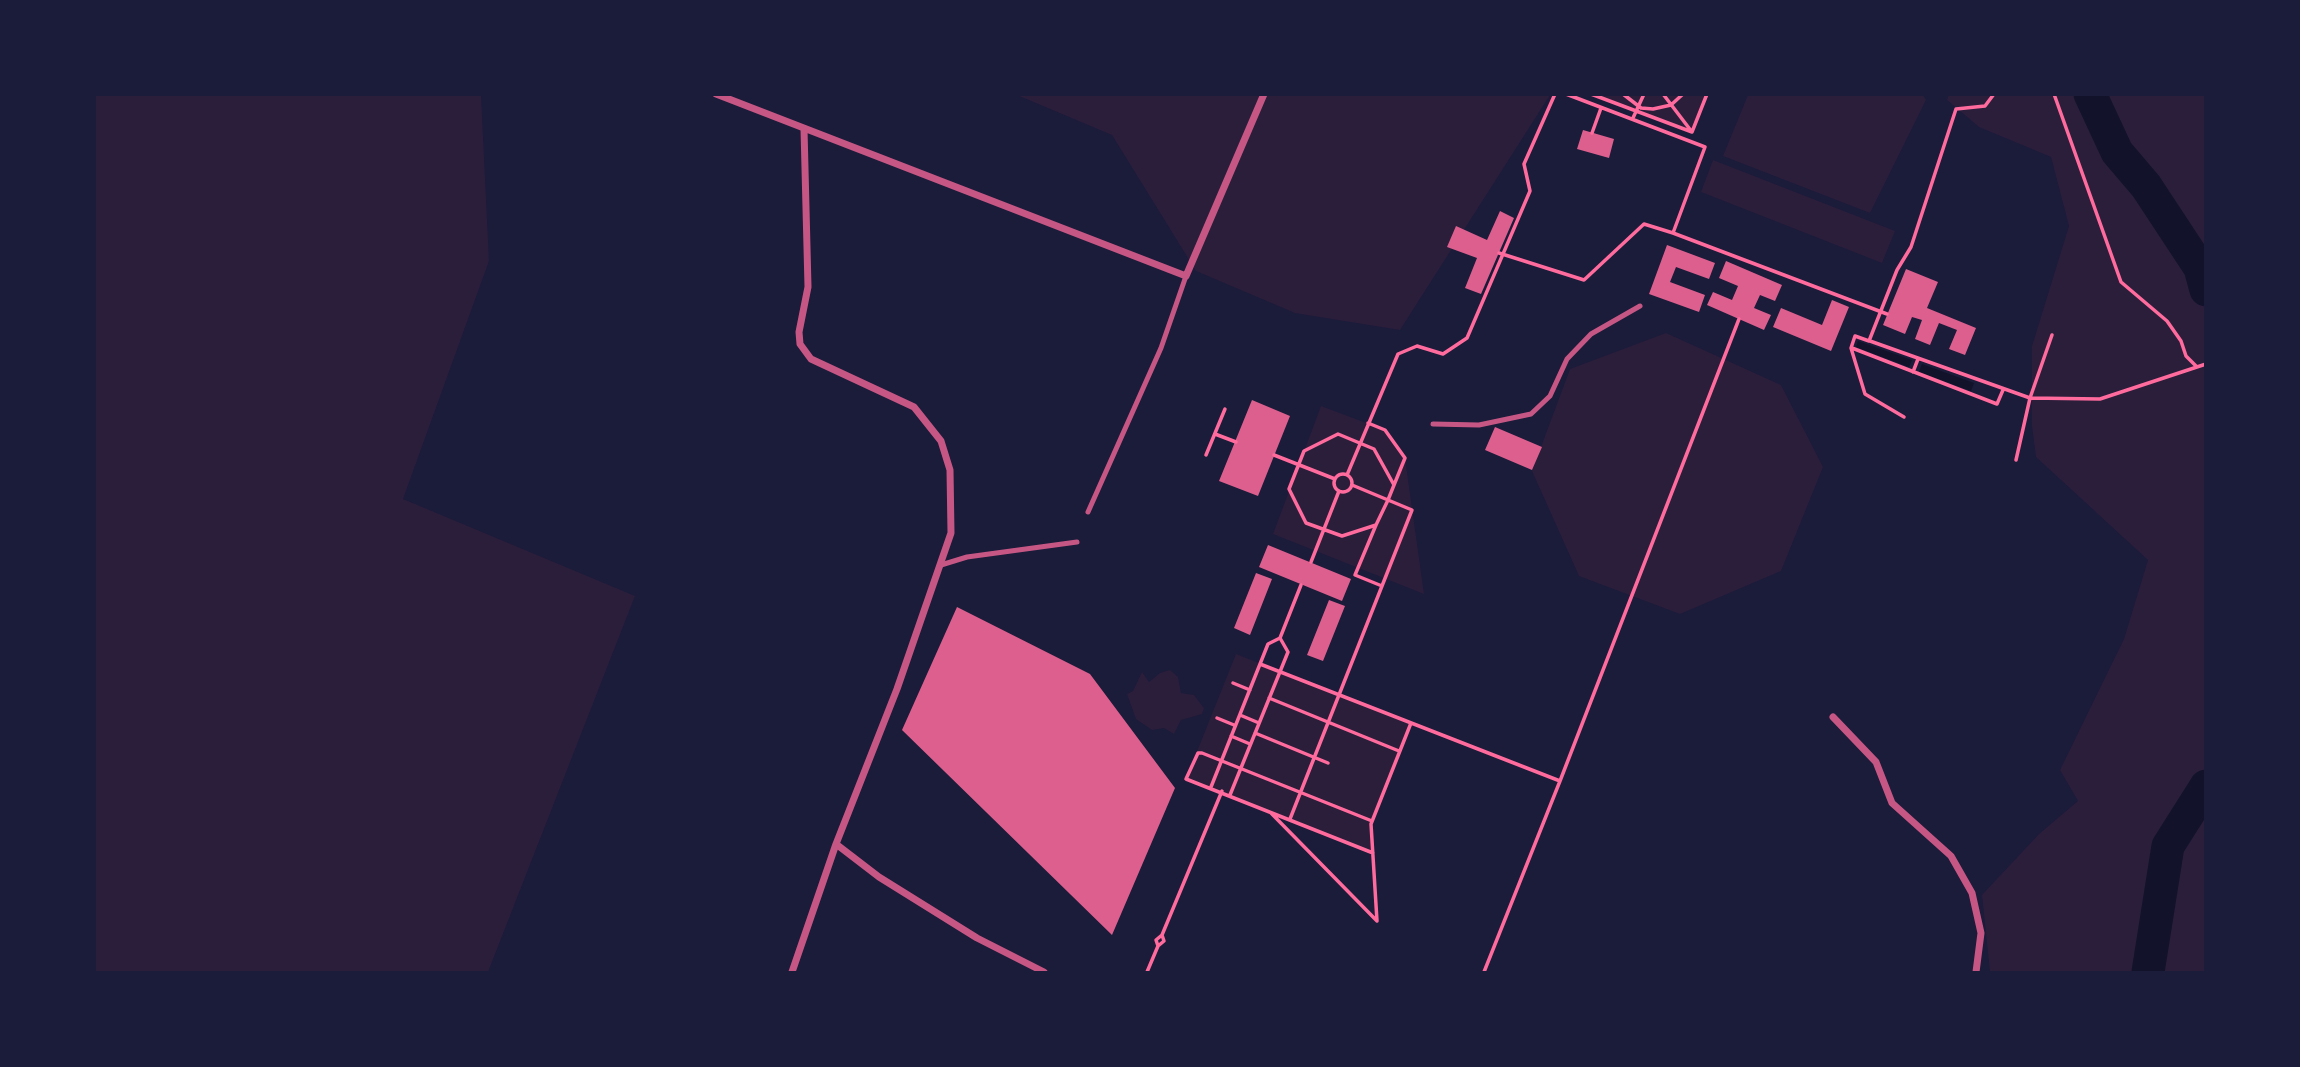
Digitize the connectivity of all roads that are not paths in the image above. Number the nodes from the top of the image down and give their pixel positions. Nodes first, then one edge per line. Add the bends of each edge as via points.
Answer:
1 (716, 94) edge
2 (1264, 94) edge
3 (804, 129) junction
4 (1186, 276) junction
5 (1640, 306) dead end
6 (1433, 424) dead end
7 (1088, 512) dead end
8 (1077, 542) dead end
9 (941, 565) junction
10 (1833, 717) dead end
11 (836, 844) junction
12 (792, 972) edge
13 (1044, 972) edge
14 (1976, 972) edge

1 - 3 street
2 - 4 street
3 - 4 street
3 - 9 street via 808,287 800,344 811,359 914,407 934,428 950,470 951,533
4 - 7 lane via 1161,348
5 - 6 lane via 1591,334 1567,359 1550,396 1531,414 1479,425
8 - 9 lane via 967,557
9 - 11 street
10 - 14 street via 1876,762 1892,803 1951,856 1972,893 1981,933
11 - 12 street
11 - 13 street via 878,877 955,925

